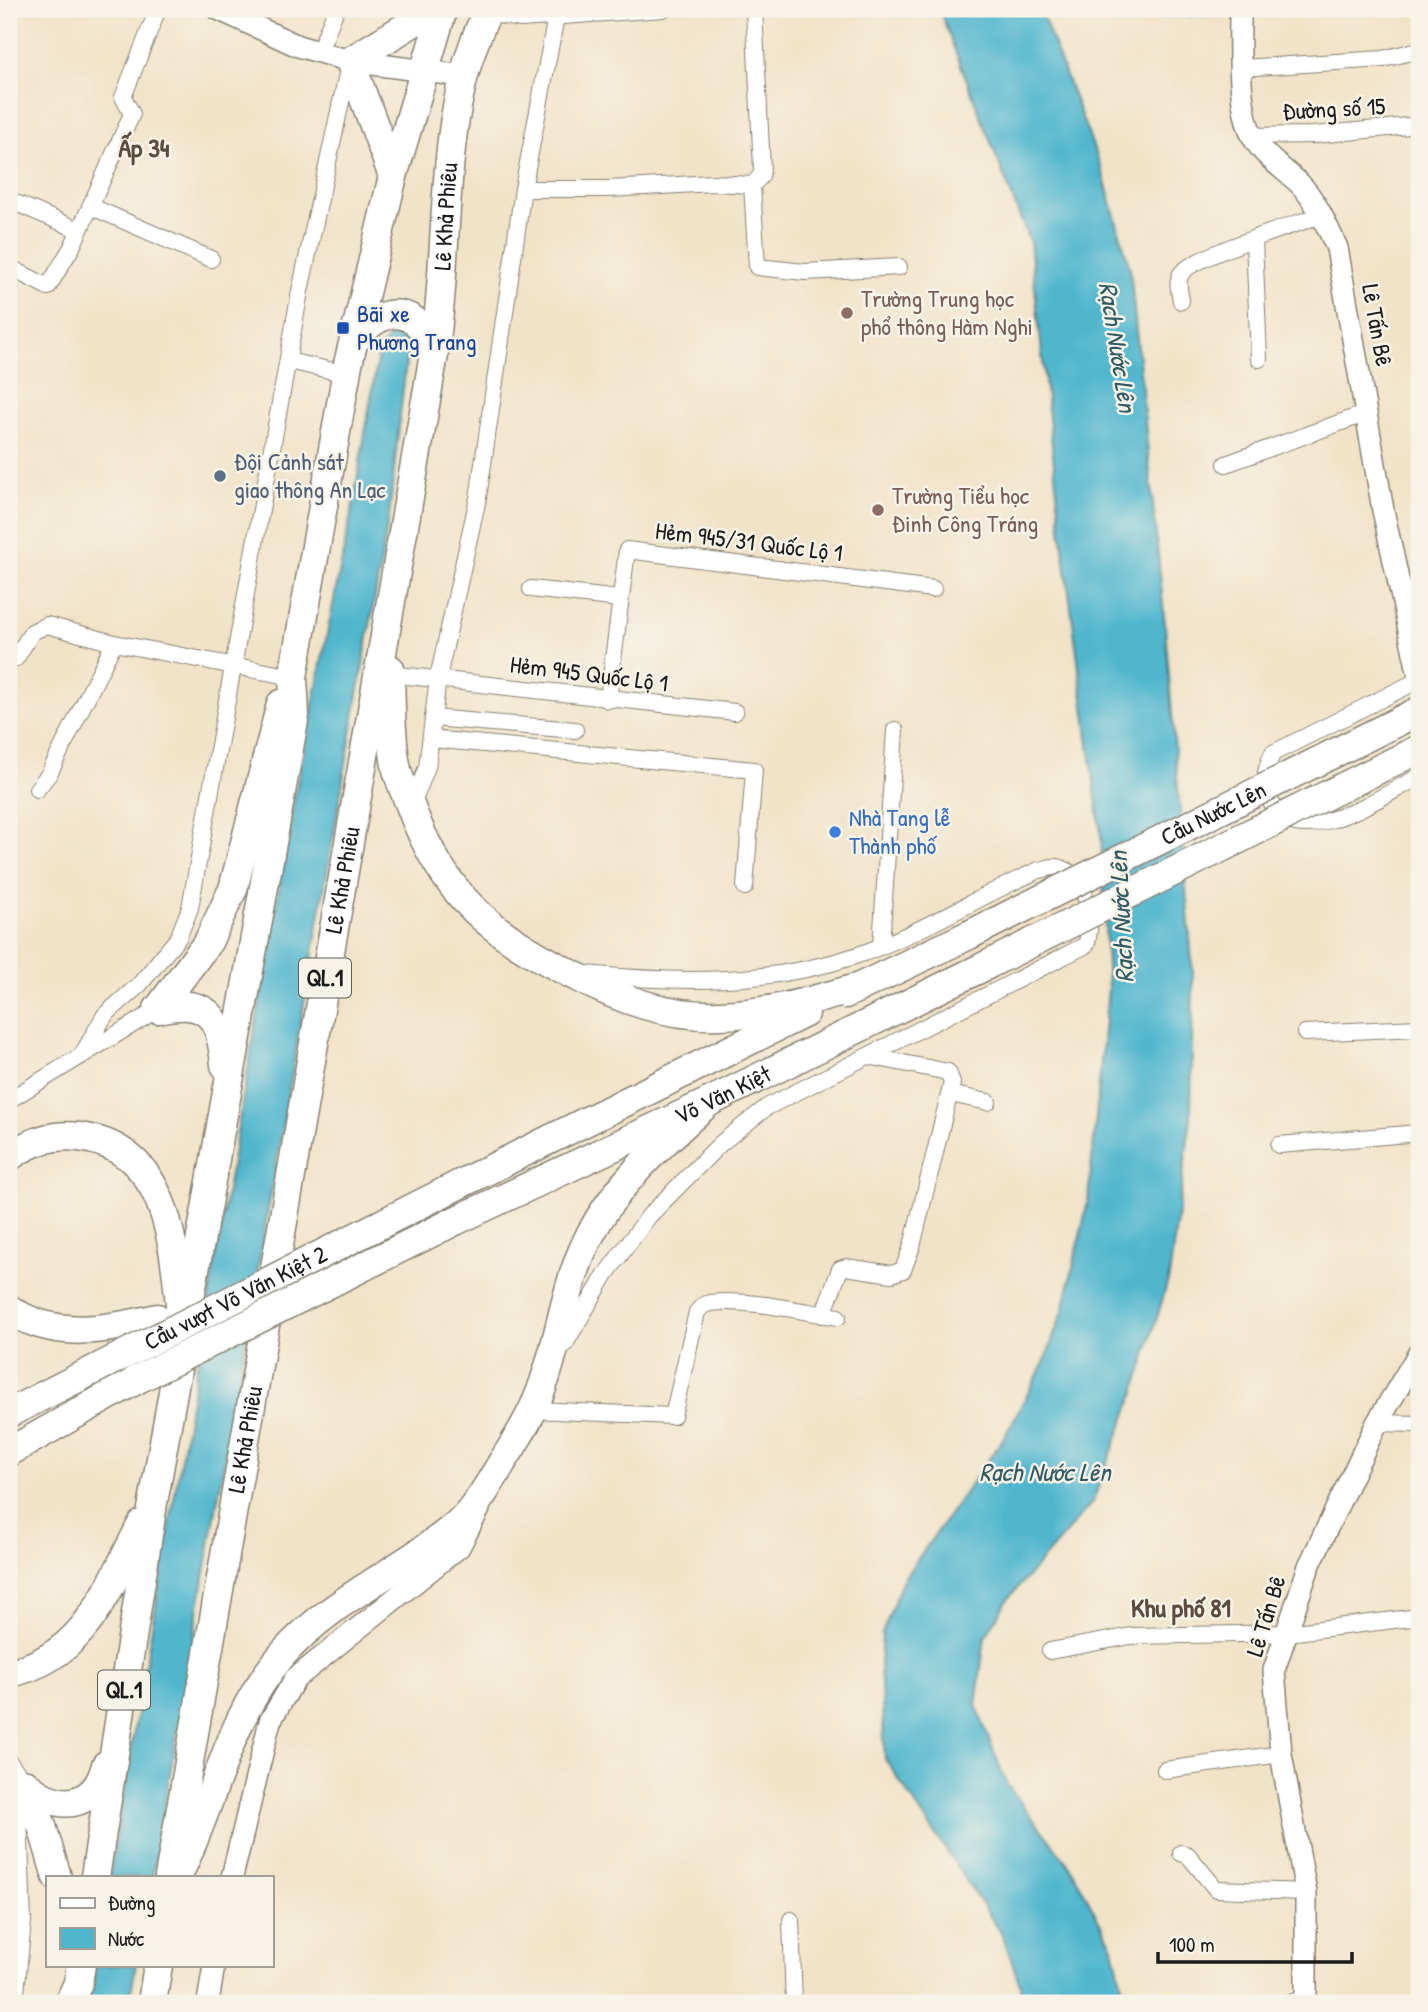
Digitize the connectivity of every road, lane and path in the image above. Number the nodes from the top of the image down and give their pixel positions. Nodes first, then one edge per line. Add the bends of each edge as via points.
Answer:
1 (158, 9) edge
2 (218, 9) edge
3 (336, 9) edge
4 (435, 9) edge
5 (443, 9) edge
6 (454, 9) edge
7 (663, 9) edge
8 (754, 9) edge
9 (1240, 9) edge
10 (488, 11) edge
11 (556, 18) junction
12 (1419, 50) edge
13 (319, 52) junction
14 (350, 61) junction
15 (1242, 68) junction
16 (427, 69) junction
17 (463, 76) junction
18 (1419, 125) edge
19 (1252, 136) junction
20 (393, 176) junction
21 (752, 185) junction
22 (523, 189) junction
23 (9, 200) edge
24 (90, 206) junction
25 (1321, 215) junction
26 (79, 230) junction
27 (1254, 240) junction
28 (211, 259) dead end
29 (9, 267) edge
30 (899, 267) dead end
31 (1181, 301) dead end
32 (354, 342) junction
33 (434, 354) junction
34 (1259, 359) dead end
35 (288, 361) junction
36 (347, 374) junction
37 (1364, 414) junction
38 (1226, 464) dead end
39 (531, 589) dead end
40 (933, 589) dead end
41 (620, 599) junction
42 (388, 612) junction
43 (114, 643) junction
44 (16, 658) dead end
45 (233, 666) junction
46 (390, 674) junction
47 (293, 677) junction
48 (438, 678) junction
49 (1419, 678) edge
50 (608, 700) junction
51 (1419, 711) edge
52 (735, 712) dead end
53 (433, 718) junction
54 (575, 730) dead end
55 (895, 730) dead end
56 (432, 739) junction
57 (1419, 749) edge
58 (1419, 777) edge
59 (1264, 788) junction
60 (37, 789) dead end
61 (411, 808) junction
62 (745, 887) dead end
63 (968, 935) joint
64 (881, 946) junction
65 (987, 965) joint
66 (860, 987) junction
67 (627, 989) junction
68 (158, 1009) junction
69 (1419, 1028) edge
70 (1305, 1033) dead end
71 (83, 1053) junction
72 (868, 1056) junction
73 (950, 1094) junction
74 (228, 1095) junction
75 (9, 1100) edge
76 (709, 1102) junction
77 (988, 1102) dead end
78 (1419, 1132) edge
79 (1279, 1145) dead end
80 (9, 1157) edge
81 (460, 1184) junction
82 (583, 1251) junction
83 (606, 1274) junction
84 (9, 1309) edge
85 (183, 1338) junction
86 (1419, 1353) edge
87 (136, 1380) junction
88 (545, 1380) junction
89 (533, 1410) junction
90 (9, 1413) edge
91 (1377, 1423) junction
92 (1419, 1424) edge
93 (9, 1446) edge
94 (9, 1452) edge
95 (504, 1460) junction
96 (153, 1503) junction
97 (1419, 1617) edge
98 (1287, 1633) junction
99 (1050, 1651) dead end
100 (9, 1673) edge
101 (118, 1726) junction
102 (1281, 1754) junction
103 (1165, 1770) dead end
104 (17, 1773) edge
105 (1181, 1853) dead end
106 (57, 1876) edge
107 (95, 1876) edge
108 (169, 1876) edge
109 (178, 1876) edge
110 (232, 1876) edge
111 (1306, 1892) junction
112 (790, 1920) dead end
113 (62, 1966) edge
114 (81, 1966) edge
115 (158, 1966) edge
116 (214, 1966) edge
117 (1300, 2002) edge
118 (15, 2003) edge
119 (60, 2003) edge
120 (69, 2003) edge
121 (152, 2003) edge
122 (208, 2003) edge
123 (794, 2003) edge

1 - 24 street via 123,97 132,114
2 - 13 street
3 - 13 street
4 - 14 highway
5 - 16 highway, Lê Khả Phiêu / QL.1
6 - 16 highway, Lê Khả Phiêu / QL.1 via 444,41
7 - 11 street
8 - 21 street via 762,170
9 - 15 street, Lê Tấn Bê
10 - 11 street via 520,19
10 - 17 highway, Lê Khả Phiêu / QL.1
11 - 22 street
12 - 15 street via 1383,59
13 - 14 street
14 - 16 street
14 - 20 highway
14 - 35 street
15 - 19 street, Lê Tấn Bê
16 - 17 street
16 - 20 highway, Lê Khả Phiêu / QL.1
17 - 33 highway, Lê Khả Phiêu / QL.1 via 452,138 443,296
18 - 19 street, Đường số 15
19 - 25 street, Lê Tấn Bê via 1300,185
20 - 32 highway, Lê Khả Phiêu / QL.1
21 - 22 street
21 - 30 street via 757,267 805,272
22 - 48 street via 478,498
23 - 26 street
24 - 26 street
24 - 28 street
25 - 27 street
25 - 37 street, Lê Tấn Bê via 1337,248
26 - 29 street via 48,287
27 - 31 street via 1187,269 1178,282
27 - 34 street
32 - 33 highway via 372,322 399,314 424,328
32 - 36 highway, Lê Khả Phiêu / QL.1
33 - 42 highway, Lê Khả Phiêu / QL.1
35 - 36 street
35 - 45 street
36 - 47 highway, Lê Khả Phiêu / QL.1
37 - 38 street
37 - 49 street, Lê Tấn Bê
39 - 41 street
40 - 41 street, Hẻm 945/31 Quốc Lộ 1 via 626,550
41 - 50 street, Hẻm 945/31 Quốc Lộ 1
42 - 46 highway
42 - 108 highway, Lê Khả Phiêu / QL.1
43 - 44 street via 47,625 32,632
43 - 45 street
43 - 60 street via 49,774
45 - 47 street
45 - 71 street via 184,926 140,984 105,1015
46 - 48 street, Hẻm 945 Quốc Lộ 1
46 - 61 highway via 396,766
47 - 68 highway via 278,710 233,889 208,942
47 - 74 highway, Lê Khả Phiêu / QL.1 via 295,715
48 - 50 street, Hẻm 945 Quốc Lộ 1
48 - 53 street
49 - 59 street via 1273,753 1266,766
50 - 52 street, Hẻm 945 Quốc Lộ 1
51 - 59 highway, Cầu Nước Lên, bridge
53 - 54 street
53 - 56 street
55 - 64 street
56 - 61 street
56 - 62 street via 754,770
57 - 65 highway, Cầu Nước Lên, bridge
58 - 59 street via 1329,822 1300,824 1283,819
59 - 63 highway, Cầu Nước Lên, bridge
61 - 67 highway via 440,870 493,928 566,972
63 - 66 highway, Võ Văn Kiệt
64 - 67 street via 783,975 666,980
64 - 72 street via 1039,870 1059,866 1072,874 1087,901 1091,931 1086,945
65 - 76 highway, Võ Văn Kiệt
66 - 67 highway via 764,1012 718,1015 649,1007
66 - 81 highway, Võ Văn Kiệt
68 - 71 street
68 - 74 highway via 186,1004 205,1010 215,1021 222,1036
69 - 70 street
71 - 75 street
72 - 73 street via 948,1072 952,1076
72 - 83 street via 767,1107 720,1144 649,1216
73 - 77 street
73 - 89 street via 903,1270 892,1274 840,1269 830,1316 703,1305 697,1312 673,1416
74 - 85 highway, Lê Khả Phiêu / QL.1
76 - 82 highway via 628,1180 607,1206
76 - 87 highway, Võ Văn Kiệt, bridge via 455,1221
78 - 79 street
80 - 85 highway via 35,1142 69,1136 100,1141 133,1161 157,1192 166,1214
81 - 84 highway, bridge via 257,1279 157,1318 84,1331 40,1326
81 - 90 highway, Cầu vượt Võ Văn Kiệt 2, bridge
82 - 83 street
82 - 88 highway
83 - 88 street
85 - 96 highway, Lê Khả Phiêu / QL.1
86 - 91 street, Lê Tấn Bê
87 - 93 highway
87 - 94 highway
88 - 89 highway
89 - 95 highway
91 - 92 street
91 - 98 street, Lê Tấn Bê via 1309,1566
95 - 109 highway via 466,1516 349,1595 314,1623 270,1670 230,1739 196,1840
95 - 110 street via 459,1547 295,1679 270,1721
96 - 100 highway via 99,1608 79,1634 41,1665
96 - 101 highway, Lê Khả Phiêu / QL.1
97 - 98 street
98 - 99 street via 1131,1636
98 - 102 street, Lê Tấn Bê via 1274,1670
101 - 104 highway via 103,1776 87,1797 72,1802 40,1797
101 - 107 highway, Lê Khả Phiêu / QL.1
102 - 103 street
102 - 111 street, Lê Tấn Bê
104 - 106 highway via 42,1826
104 - 118 street via 23,1921
105 - 111 street via 1188,1855 1216,1889
111 - 117 street, Lê Tấn Bê
112 - 123 street
113 - 119 highway
114 - 120 highway
115 - 121 highway
116 - 122 street

